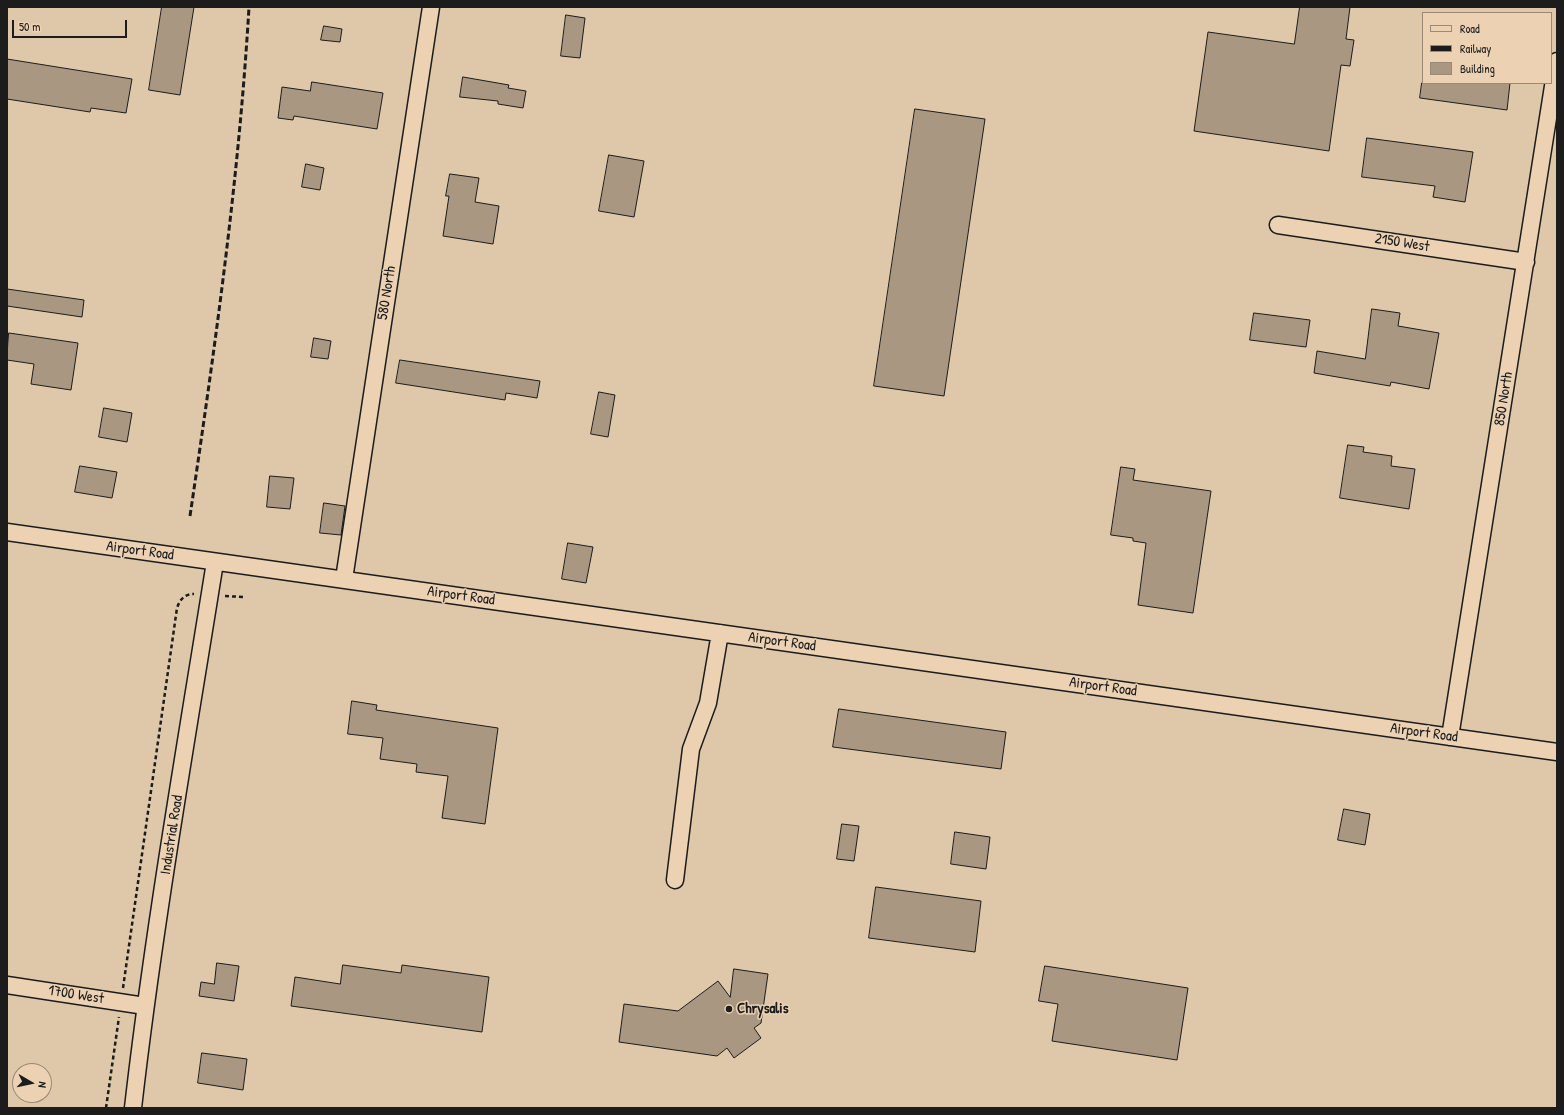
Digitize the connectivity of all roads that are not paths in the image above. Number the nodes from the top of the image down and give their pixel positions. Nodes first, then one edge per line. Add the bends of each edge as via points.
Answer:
1 (431, 7) edge
2 (1557, 61) edge
3 (1552, 131) edge
4 (1278, 225) dead end
5 (1526, 262) junction
6 (7, 532) edge
7 (215, 562) junction
8 (344, 579) junction
9 (720, 633) junction
10 (1450, 737) junction
11 (1557, 752) edge
12 (676, 880) dead end
13 (7, 984) edge
14 (145, 1006) junction
15 (133, 1108) edge

1 - 8 street, 580 North
2 - 3 street, 850 North
3 - 5 street, 850 North
4 - 5 street, 2150 West
5 - 10 street, 850 North
6 - 7 street, Airport Road
7 - 8 street, Airport Road
7 - 14 street, Industrial Road
8 - 9 street, Airport Road
9 - 10 street, Airport Road
9 - 12 street via 708,703 691,748
10 - 11 street, Airport Road
13 - 14 street, 1700 West
14 - 15 street, Industrial Road

